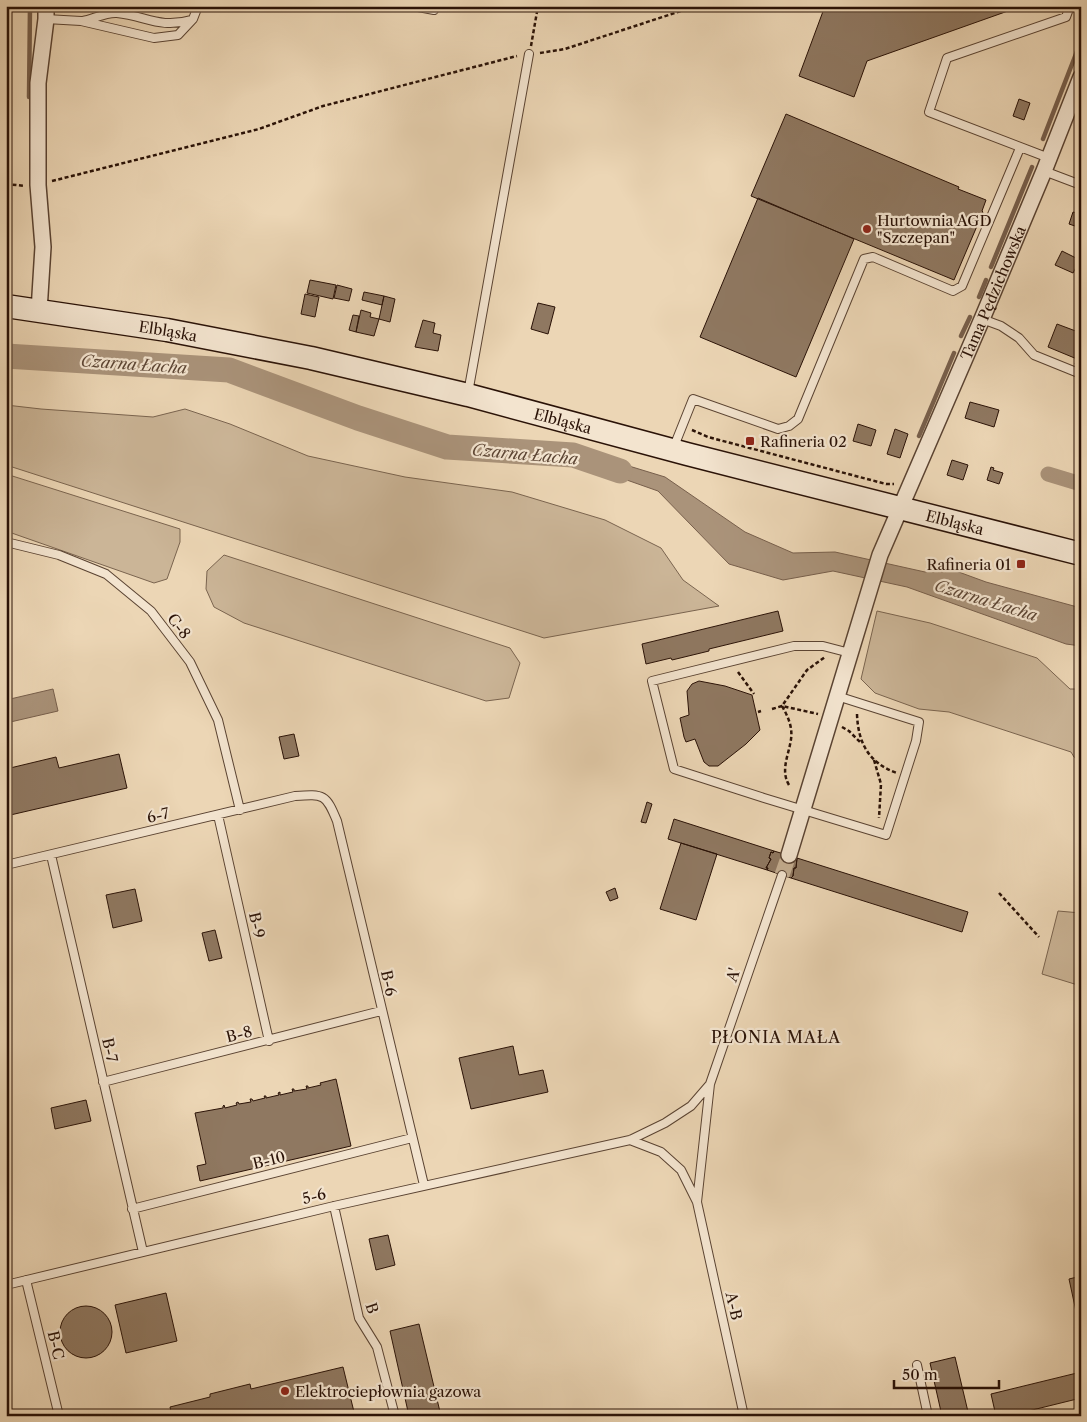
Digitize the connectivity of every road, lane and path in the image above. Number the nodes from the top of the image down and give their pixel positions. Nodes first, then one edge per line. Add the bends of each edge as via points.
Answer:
1 (198, 6) edge
2 (414, 6) edge
3 (538, 6) edge
4 (696, 6) edge
5 (1070, 6) edge
6 (434, 10) dead end
7 (46, 13) edge
8 (193, 19) junction
9 (82, 21) junction
10 (529, 54) junction
11 (1081, 77) edge
12 (1020, 148) junction
13 (1047, 164) junction
14 (47, 182) dead end
15 (6, 184) edge
16 (1081, 185) edge
17 (31, 186) dead end
18 (23, 308) edge
19 (982, 319) junction
20 (1081, 374) edge
21 (468, 395) junction
22 (682, 425) junction
23 (673, 450) junction
24 (858, 477) dead end
25 (900, 508) junction
26 (6, 542) edge
27 (1081, 554) edge
28 (850, 653) junction
29 (829, 656) dead end
30 (738, 672) dead end
31 (754, 694) dead end
32 (837, 696) junction
33 (782, 706) junction
34 (772, 709) dead end
35 (856, 712) dead end
36 (819, 714) dead end
37 (837, 724) dead end
38 (862, 744) junction
39 (873, 759) junction
40 (905, 775) junction
41 (790, 784) dead end
42 (317, 794) joint
43 (240, 810) junction
44 (802, 810) junction
45 (218, 815) junction
46 (879, 818) dead end
47 (50, 855) junction
48 (788, 855) tunnel mouth
49 (6, 865) edge
50 (782, 875) tunnel mouth
51 (999, 893) dead end
52 (1039, 937) dead end
53 (381, 1011) junction
54 (269, 1041) junction
55 (103, 1082) junction
56 (710, 1084) junction
57 (412, 1138) junction
58 (630, 1140) junction
59 (424, 1185) junction
60 (697, 1202) junction
61 (334, 1206) junction
62 (132, 1209) junction
63 (142, 1252) junction
64 (26, 1280) junction
65 (6, 1285) edge
66 (916, 1365) dead end
67 (59, 1416) edge
68 (394, 1416) edge
69 (744, 1416) edge
70 (928, 1416) edge

1 - 8 lane
2 - 6 lane
3 - 10 path
4 - 10 path via 565,49
5 - 12 lane via 1066,17 947,58 929,112
7 - 9 lane
7 - 18 street via 38,84 38,185 43,247
8 - 9 lane via 181,23 157,23 116,13
8 - 9 lane via 178,35 154,38
10 - 14 path via 323,106 259,130
10 - 21 lane
11 - 13 street, Tama Pędzichowska
12 - 13 lane
12 - 22 lane via 962,286 954,291 873,257 864,259 798,419 789,426 778,428 693,399
13 - 16 lane
13 - 19 street, Tama Pędzichowska
15 - 17 path
18 - 21 main road, Elbląska via 167,330 301,356
19 - 20 lane via 1019,338 1034,355
19 - 25 street, Tama Pędzichowska
21 - 23 main road, Elbląska
22 - 23 lane
22 - 24 path via 708,437
23 - 25 main road, Elbląska
25 - 27 main road, Elbląska
25 - 28 street, Tama Pędzichowska via 880,555
26 - 43 lane, C-8 via 59,555 106,574 151,611 190,662 218,720
28 - 32 street, Tama Pędzichowska
28 - 44 lane via 823,646 794,646 652,681 674,768
29 - 33 path via 807,670
30 - 31 path
32 - 40 lane via 919,722
32 - 44 street, Tama Pędzichowska
33 - 34 path
33 - 36 path
33 - 41 path via 792,730 786,771
35 - 38 path
37 - 38 path
38 - 39 path
39 - 40 path
39 - 46 path via 881,784
40 - 44 lane via 886,834
42 - 43 lane, 6-7 via 295,796
42 - 53 lane, B-6 via 329,802 337,821
43 - 45 lane, 6-7
44 - 48 street, Tama Pędzichowska
45 - 47 lane, 6-7
45 - 54 lane, B-9
47 - 49 lane, 6-7
47 - 55 lane, B-7
50 - 56 lane, A'
51 - 52 path
53 - 54 lane, B-8
53 - 57 lane, B-6
54 - 55 lane, B-8
55 - 62 lane, B-7
56 - 58 lane, A' via 691,1106 666,1123
56 - 60 lane, A'
57 - 59 lane, B-6
57 - 62 lane, B-10
58 - 59 lane, 5-6
58 - 60 lane via 661,1152 681,1170
59 - 61 lane, 5-6
60 - 69 lane, A-B
61 - 63 lane, 5-6
61 - 68 lane, B via 359,1318 377,1346
62 - 63 lane, B-7
63 - 64 lane, 5-6
64 - 65 lane, 5-6
64 - 67 lane, B-C
66 - 70 lane

